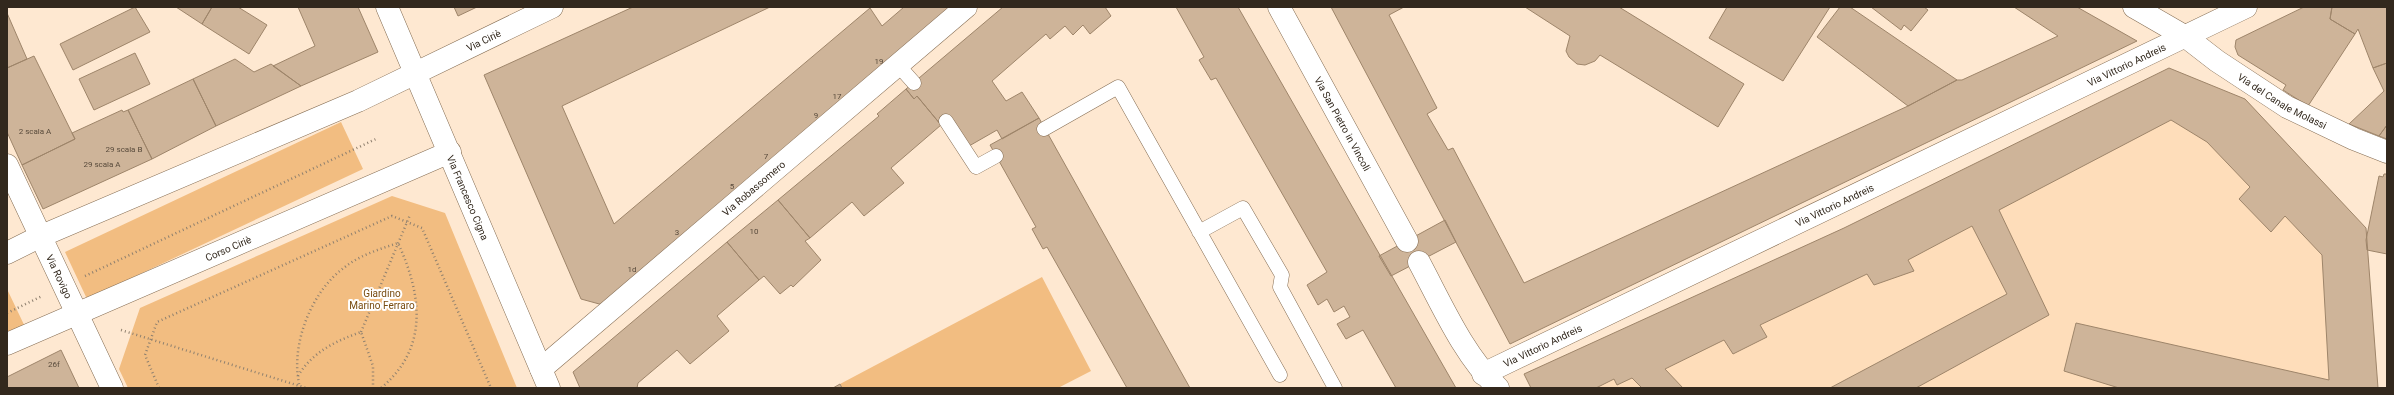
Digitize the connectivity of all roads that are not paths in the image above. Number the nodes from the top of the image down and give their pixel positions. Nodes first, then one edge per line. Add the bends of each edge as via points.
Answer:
1 (387, 7) edge
2 (552, 7) edge
3 (966, 7) edge
4 (1279, 7) edge
5 (2134, 7) edge
6 (2246, 7) edge
7 (2186, 37) junction
8 (898, 65) junction
9 (416, 74) junction
10 (914, 83) dead end
11 (946, 121) dead end
12 (1044, 129) dead end
13 (450, 152) junction
14 (2387, 152) edge
15 (996, 156) dead end
16 (7, 165) edge
17 (1199, 232) junction
18 (39, 236) junction
19 (1407, 241) dead end
20 (7, 253) edge
21 (1419, 262) dead end
22 (76, 313) junction
23 (7, 344) edge
24 (1280, 375) dead end
25 (545, 379) edge
26 (1491, 381) edge
27 (112, 388) edge
28 (1335, 388) edge

1 - 9 street, Via Francesco Cigna
2 - 9 street, Via Ciriè
3 - 8 street, Via Robassomero
4 - 19 street, Via San Pietro in Vincoli
5 - 7 street
6 - 7 street, Via Vittorio Andreis
7 - 14 street, Via del Canale Molassi via 2287,107
7 - 26 street, Via Vittorio Andreis
8 - 10 lane
8 - 25 street, Via Robassomero
9 - 13 street, Via Francesco Cigna
9 - 18 street
11 - 15 lane via 976,167
12 - 17 lane via 1118,87
13 - 22 street, Corso Ciriè
13 - 25 street, Via Francesco Cigna
16 - 18 street, Via Rovigo
17 - 24 lane
17 - 28 lane via 1244,208 1282,275 1280,287
18 - 20 street
18 - 22 street, Via Rovigo
21 - 26 street via 1465,346
22 - 23 street, Corso Ciriè
22 - 27 street, Via Rovigo

